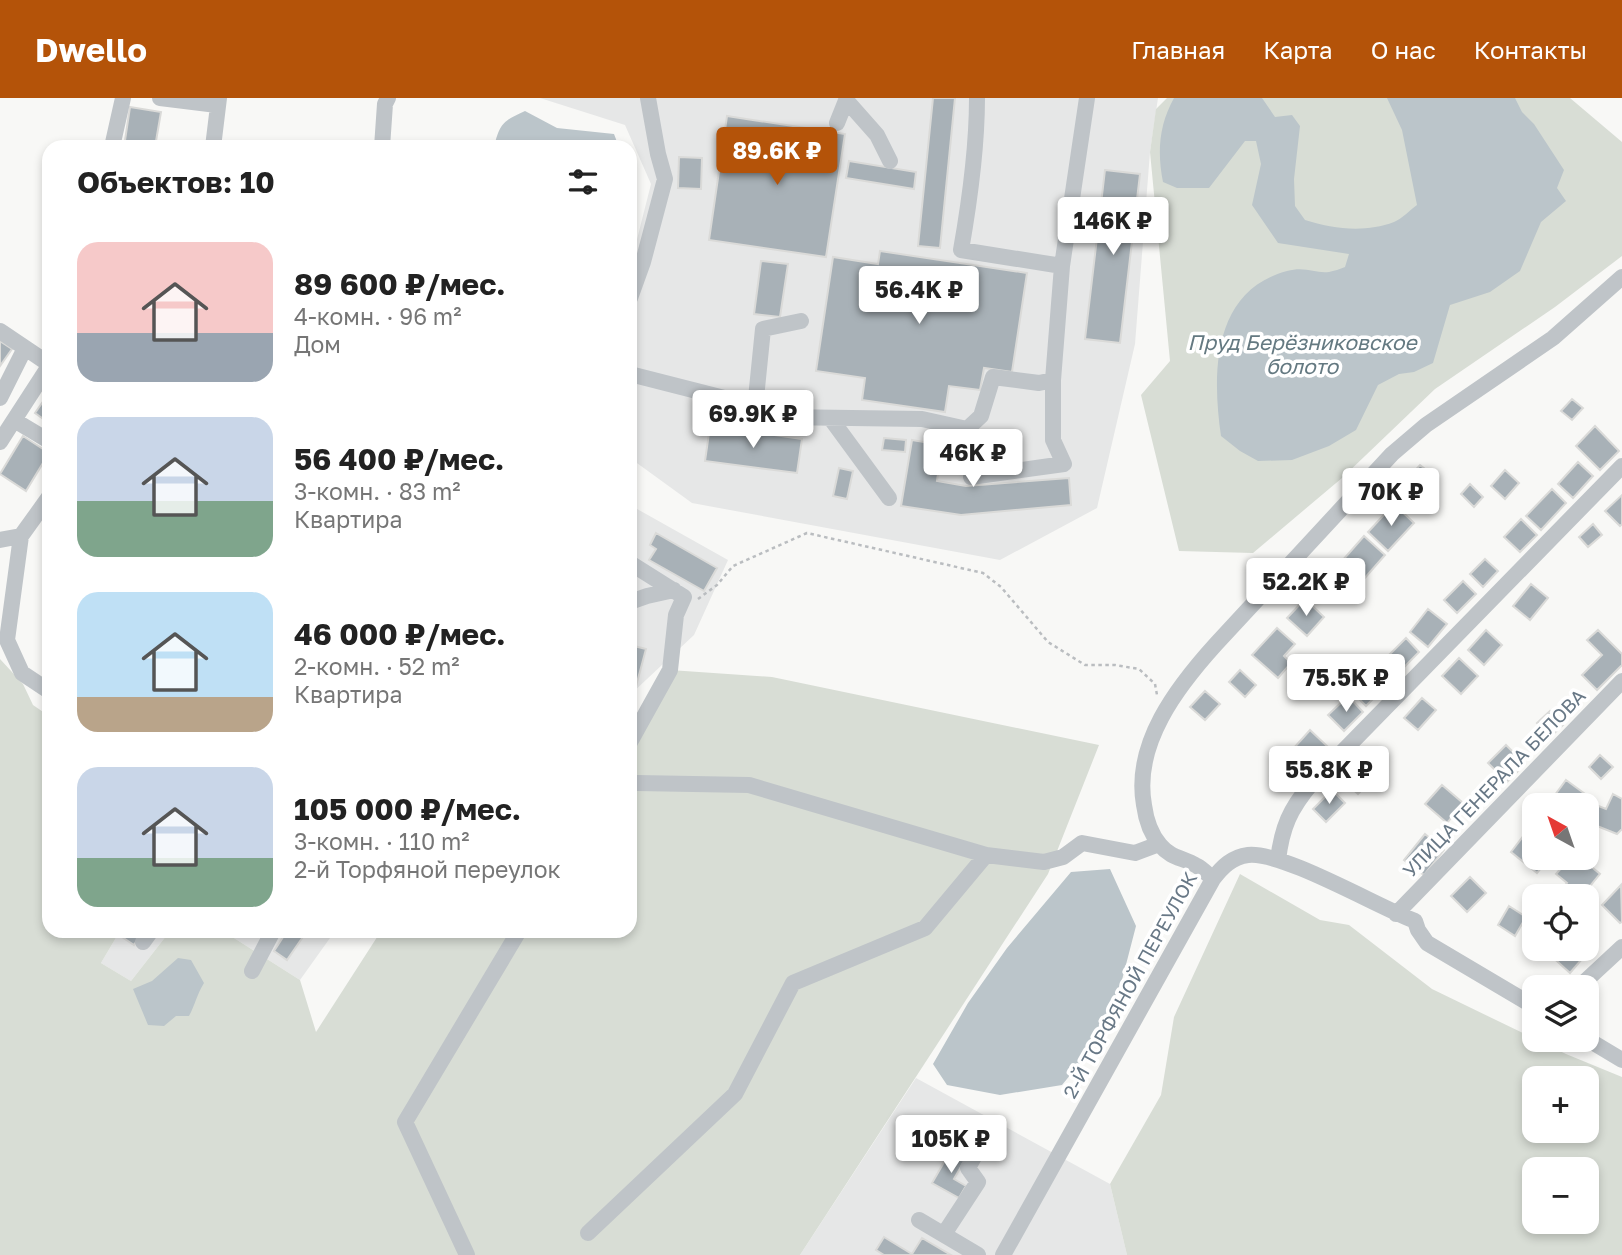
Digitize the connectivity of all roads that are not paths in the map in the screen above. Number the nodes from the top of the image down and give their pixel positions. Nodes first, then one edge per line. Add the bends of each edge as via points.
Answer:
1 (123, 98) edge
2 (160, 98) edge
3 (388, 98) edge
4 (648, 98) edge
5 (977, 98) edge
6 (1087, 98) edge
7 (846, 99) edge
8 (218, 102) edge
9 (837, 123) dead end
10 (114, 140) edge
11 (214, 140) edge
12 (382, 140) edge
13 (890, 161) dead end
14 (1062, 266) junction
15 (1622, 277) edge
16 (637, 279) edge
17 (801, 321) dead end
18 (0, 331) edge
19 (25, 348) junction
20 (42, 360) edge
21 (42, 376) edge
22 (637, 376) edge
23 (1053, 380) junction
24 (0, 398) edge
25 (755, 408) junction
26 (831, 419) junction
27 (14, 420) junction
28 (967, 429) junction
29 (42, 437) edge
30 (0, 442) edge
31 (1622, 466) edge
32 (889, 498) dead end
33 (42, 507) edge
34 (21, 536) junction
35 (0, 540) edge
36 (637, 567) edge
37 (679, 594) junction
38 (637, 600) edge
39 (1622, 681) edge
40 (42, 686) edge
41 (637, 729) edge
42 (637, 783) edge
43 (1159, 844) junction
44 (986, 855) junction
45 (1278, 860) junction
46 (1213, 879) junction
47 (1396, 914) junction
48 (269, 938) edge
49 (515, 938) edge
50 (1622, 947) edge
51 (252, 971) dead end
52 (1592, 975) edge
53 (1522, 999) edge
54 (1599, 1046) edge
55 (1622, 1060) edge
56 (953, 1145) dead end
57 (919, 1220) dead end
58 (589, 1233) dead end
59 (944, 1234) junction
60 (467, 1255) edge
61 (978, 1255) edge
62 (1003, 1255) edge

1 - 10 street
2 - 8 street
3 - 12 street
4 - 16 street via 665,179
5 - 14 street via 977,147 961,250
6 - 14 street
7 - 9 street
7 - 13 street via 877,135
8 - 11 street
14 - 23 street
15 - 43 street via 1553,338 1426,425 1392,454 1191,672 1155,732 1143,762 1146,817
17 - 25 street via 763,329
18 - 19 street
19 - 20 street
19 - 24 street
21 - 27 street
22 - 25 street
23 - 28 street via 1039,383 993,377 981,415
23 - 28 street via 1053,440 1065,464 971,477 982,440
25 - 26 street via 781,417
26 - 28 street via 922,419
26 - 32 street
27 - 29 street
27 - 30 street
31 - 45 street via 1311,783 1287,820
33 - 34 street
34 - 35 street
34 - 40 street via 7,640 22,673
36 - 37 street
37 - 38 street
37 - 41 street via 670,670
39 - 47 street, УЛИЦА ГЕНЕРАЛА БЕЛОВА
42 - 44 street via 749,785
43 - 44 street via 1135,853 1082,843 1063,857 1044,862
43 - 46 street via 1172,857 1197,866
44 - 58 street via 925,928 793,983 735,1094
45 - 46 street, 2-Й ТОРФЯНОЙ ПЕРЕУЛОК via 1241,857
45 - 47 street, 2-Й ТОРФЯНОЙ ПЕРЕУЛОК
46 - 62 street, 2-Й ТОРФЯНОЙ ПЕРЕУЛОК
47 - 53 street, 2-Й ТОРФЯНОЙ ПЕРЕУЛОК via 1415,921 1427,943
48 - 51 street
49 - 60 street via 405,1122
50 - 52 street
54 - 55 street
56 - 59 street via 974,1157 968,1168 978,1182
57 - 59 street
59 - 61 street

